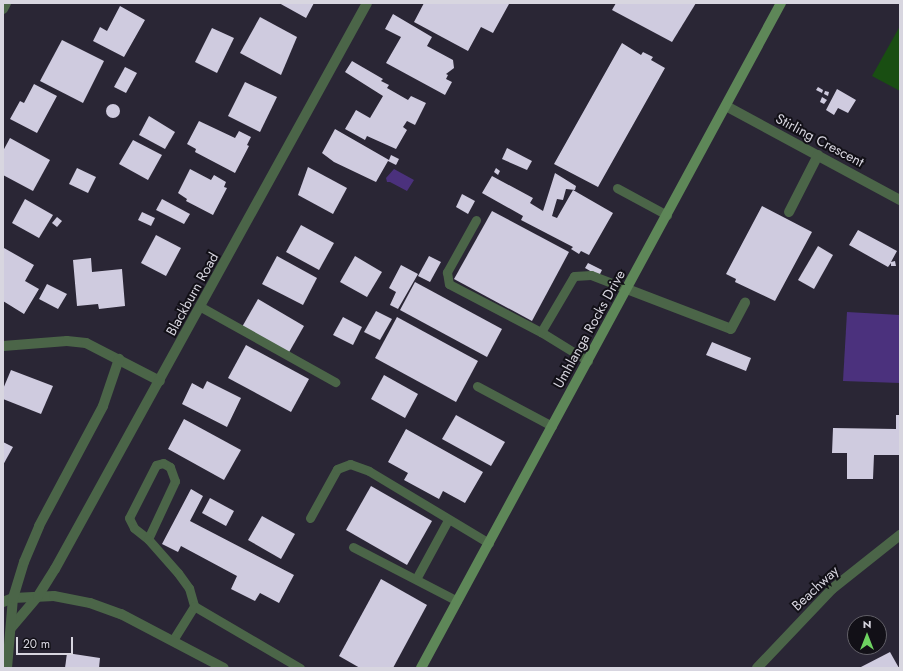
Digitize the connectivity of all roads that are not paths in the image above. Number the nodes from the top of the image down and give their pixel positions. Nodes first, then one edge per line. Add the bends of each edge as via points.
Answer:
1 (6, 3) edge
2 (367, 3) edge
3 (781, 3) edge
4 (3, 9) edge
5 (726, 106) junction
6 (818, 155) junction
7 (617, 188) dead end
8 (900, 200) edge
9 (789, 212) dead end
10 (667, 215) junction
11 (476, 220) dead end
12 (627, 289) junction
13 (745, 303) dead end
14 (201, 307) junction
15 (541, 332) junction
16 (3, 346) edge
17 (119, 359) junction
18 (588, 360) junction
19 (160, 381) junction
20 (335, 382) dead end
21 (477, 386) dead end
22 (552, 426) junction
23 (310, 518) dead end
24 (448, 520) junction
25 (900, 536) edge
26 (148, 539) junction
27 (489, 543) junction
28 (353, 547) dead end
29 (416, 579) junction
30 (38, 596) junction
31 (13, 598) junction
32 (458, 601) junction
33 (3, 602) edge
34 (194, 606) junction
35 (12, 628) junction
36 (173, 640) junction
37 (8, 668) edge
38 (224, 668) edge
39 (300, 668) edge
40 (421, 668) edge
41 (757, 668) edge

1 - 4 street
2 - 14 street, Blackburn Road
3 - 5 main road, Umhlanga Rocks Drive
5 - 6 street, Stirling Crescent
5 - 10 main road, Umhlanga Rocks Drive
6 - 8 street, Stirling Crescent
6 - 9 street
7 - 10 lane
10 - 12 main road, Umhlanga Rocks Drive
11 - 15 lane via 447,272 449,284
12 - 13 street via 731,329
12 - 15 lane via 591,275 574,276
12 - 18 main road, Umhlanga Rocks Drive
14 - 19 street, Blackburn Road
14 - 20 lane
15 - 18 lane
16 - 17 street via 68,341 86,343
17 - 19 street
17 - 31 street via 103,406 39,526
18 - 22 main road, Umhlanga Rocks Drive
19 - 30 street, Blackburn Road
21 - 22 lane
22 - 27 main road, Umhlanga Rocks Drive
23 - 24 lane via 337,469 350,464 368,471
24 - 27 lane
24 - 29 lane
25 - 41 street, Beachway via 832,589
26 - 26 lane via 134,528 130,515 156,465 163,463 170,467 175,481
26 - 34 lane via 182,578
27 - 32 main road, Umhlanga Rocks Drive
28 - 29 lane
29 - 32 lane
30 - 31 street
30 - 35 street, Blackburn Road
30 - 36 street via 54,596 90,603 121,614
31 - 33 street
31 - 35 street
32 - 40 main road, Umhlanga Rocks Drive
34 - 36 lane
34 - 39 lane
35 - 37 street
36 - 38 street

